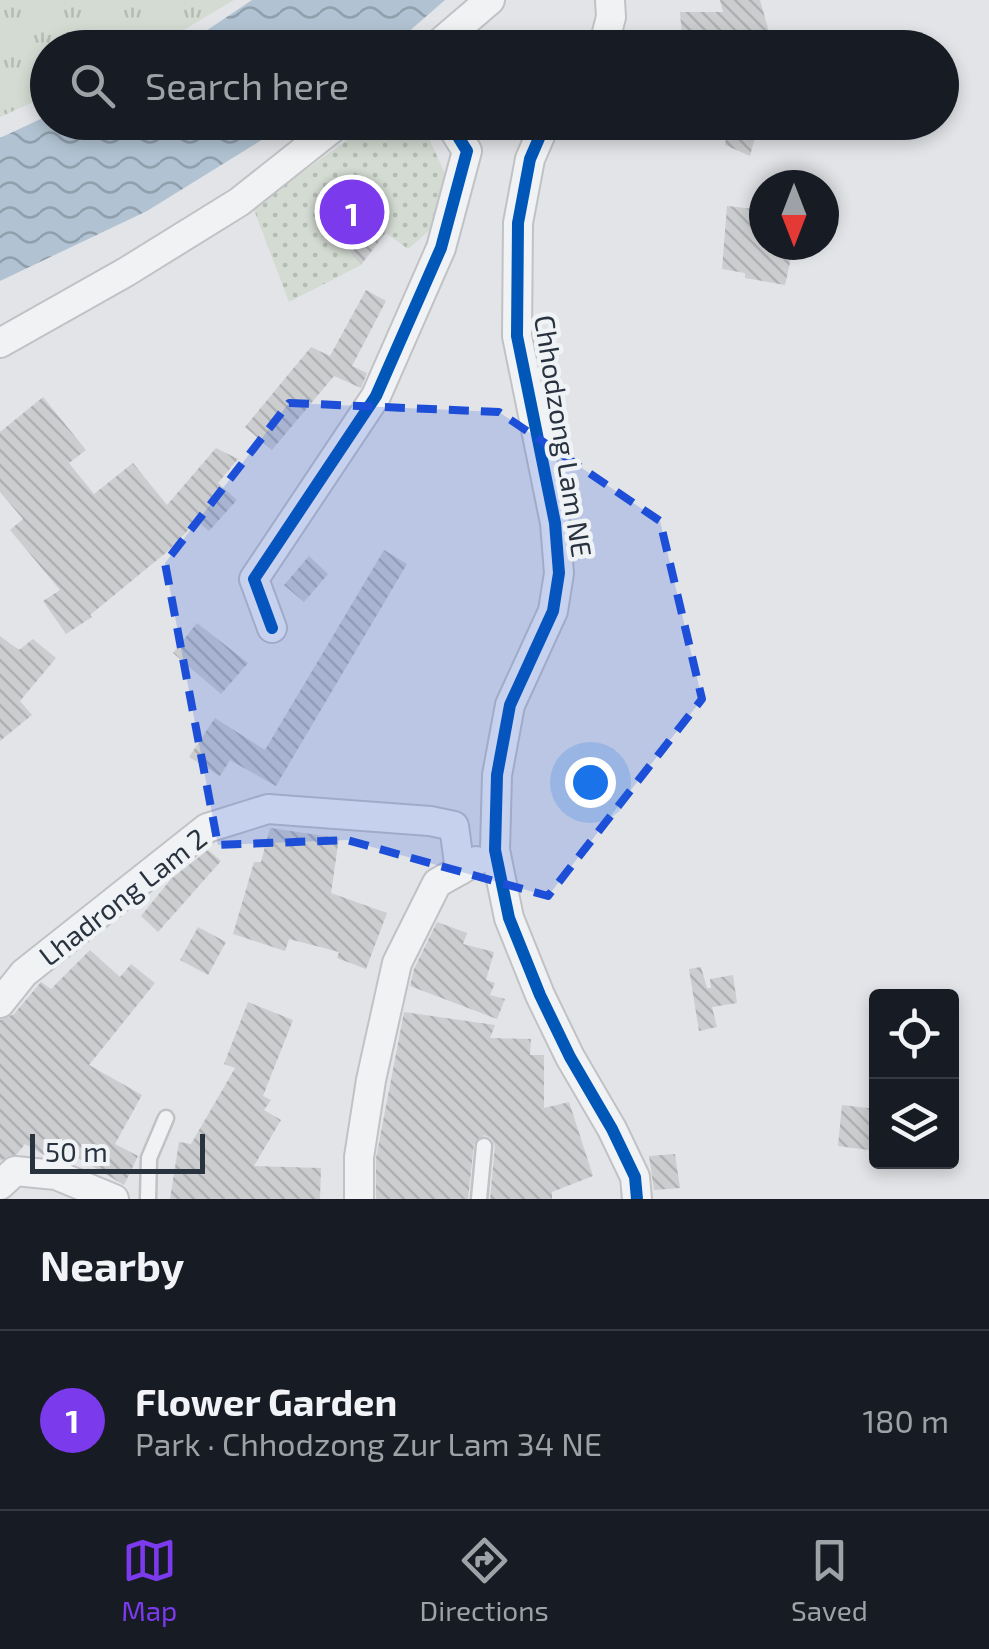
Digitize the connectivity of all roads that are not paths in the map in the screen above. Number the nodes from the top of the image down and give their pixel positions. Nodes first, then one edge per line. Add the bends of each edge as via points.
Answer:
1 (490, 0) edge
2 (610, 0) edge
3 (455, 30) edge
4 (608, 30) edge
5 (317, 140) edge
6 (460, 140) edge
7 (538, 140) edge
8 (0, 342) edge
9 (272, 628) dead end
10 (495, 850) junction
11 (460, 870) junction
12 (0, 1003) edge
13 (166, 1118) dead end
14 (484, 1146) dead end
15 (1, 1183) edge
16 (114, 1199) edge
17 (148, 1199) edge
18 (359, 1199) edge
19 (479, 1199) edge
20 (636, 1199) edge

1 - 3 street
2 - 4 street
5 - 8 street via 239,202
6 - 9 street via 467,151 441,248 376,396 254,579
7 - 10 street, Chhodzong Lam NE via 518,223 517,336 555,524 558,573 554,611 510,705 497,775
10 - 11 street
10 - 20 street, Chhodzong Lam NE via 509,918 540,995 635,1177
11 - 12 street, Lhadrong Lam 2 via 454,826 268,809 207,828 24,973
11 - 18 street via 437,883 396,963 358,1157
13 - 17 lane via 149,1158
14 - 19 lane
15 - 16 street via 14,1171 56,1175

